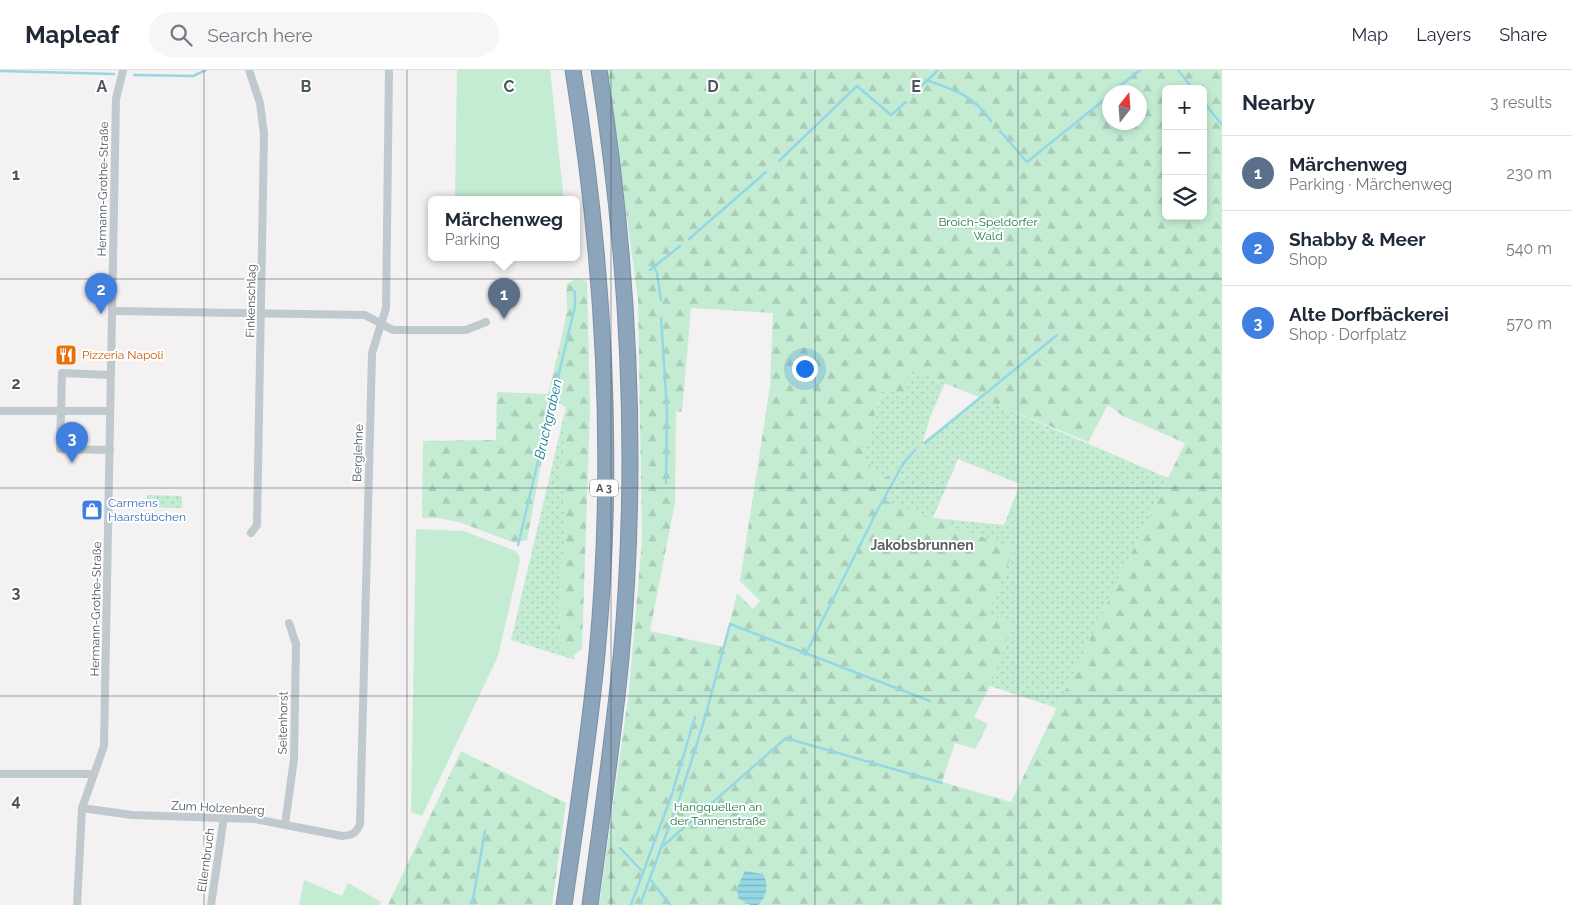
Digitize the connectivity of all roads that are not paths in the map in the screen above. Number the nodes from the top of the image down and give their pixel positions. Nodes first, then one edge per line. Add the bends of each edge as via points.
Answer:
1 (123, 70) edge
2 (248, 70) edge
3 (389, 70) edge
4 (573, 70) edge
5 (599, 70) edge
6 (112, 311) junction
7 (262, 313) junction
8 (486, 322) dead end
9 (382, 324) junction
10 (110, 375) junction
11 (61, 410) junction
12 (0, 411) edge
13 (110, 411) junction
14 (110, 450) junction
15 (251, 533) dead end
16 (289, 623) dead end
17 (0, 774) edge
18 (93, 774) junction
19 (82, 808) junction
20 (224, 817) junction
21 (285, 824) junction
22 (351, 836) joint
23 (77, 905) edge
24 (211, 905) edge
25 (564, 905) edge
26 (590, 905) edge

1 - 6 street, Hermann-Grothe-Straße via 116,99
2 - 7 street, Finkenschlag via 260,103 264,134
3 - 9 street, Berglehne via 386,308
4 - 25 highway, A 3 via 593,217 605,431 597,654
5 - 26 highway, A 3 via 619,221 630,431 621,657
6 - 7 street
6 - 10 street, Hermann-Grothe-Straße
7 - 9 street via 365,315
7 - 15 street, Finkenschlag via 257,525
8 - 9 street via 466,330 394,330
9 - 22 street, Berglehne via 372,353 360,824
10 - 11 street via 62,373
10 - 13 street, Hermann-Grothe-Straße
11 - 12 street
11 - 13 street
11 - 14 street via 60,449
13 - 14 street, Hermann-Grothe-Straße
14 - 18 street, Hermann-Grothe-Straße via 104,746
16 - 21 street, Seitenhorst via 296,644 294,741
17 - 18 street
18 - 19 street, Hermann-Grothe-Straße
19 - 20 street, Zum Holzenberg via 132,816
19 - 23 street, Hermann-Grothe-Straße
20 - 21 street, Zum Holzenberg
20 - 24 street, Ellernbruch
21 - 22 street, Zum Holzenberg

